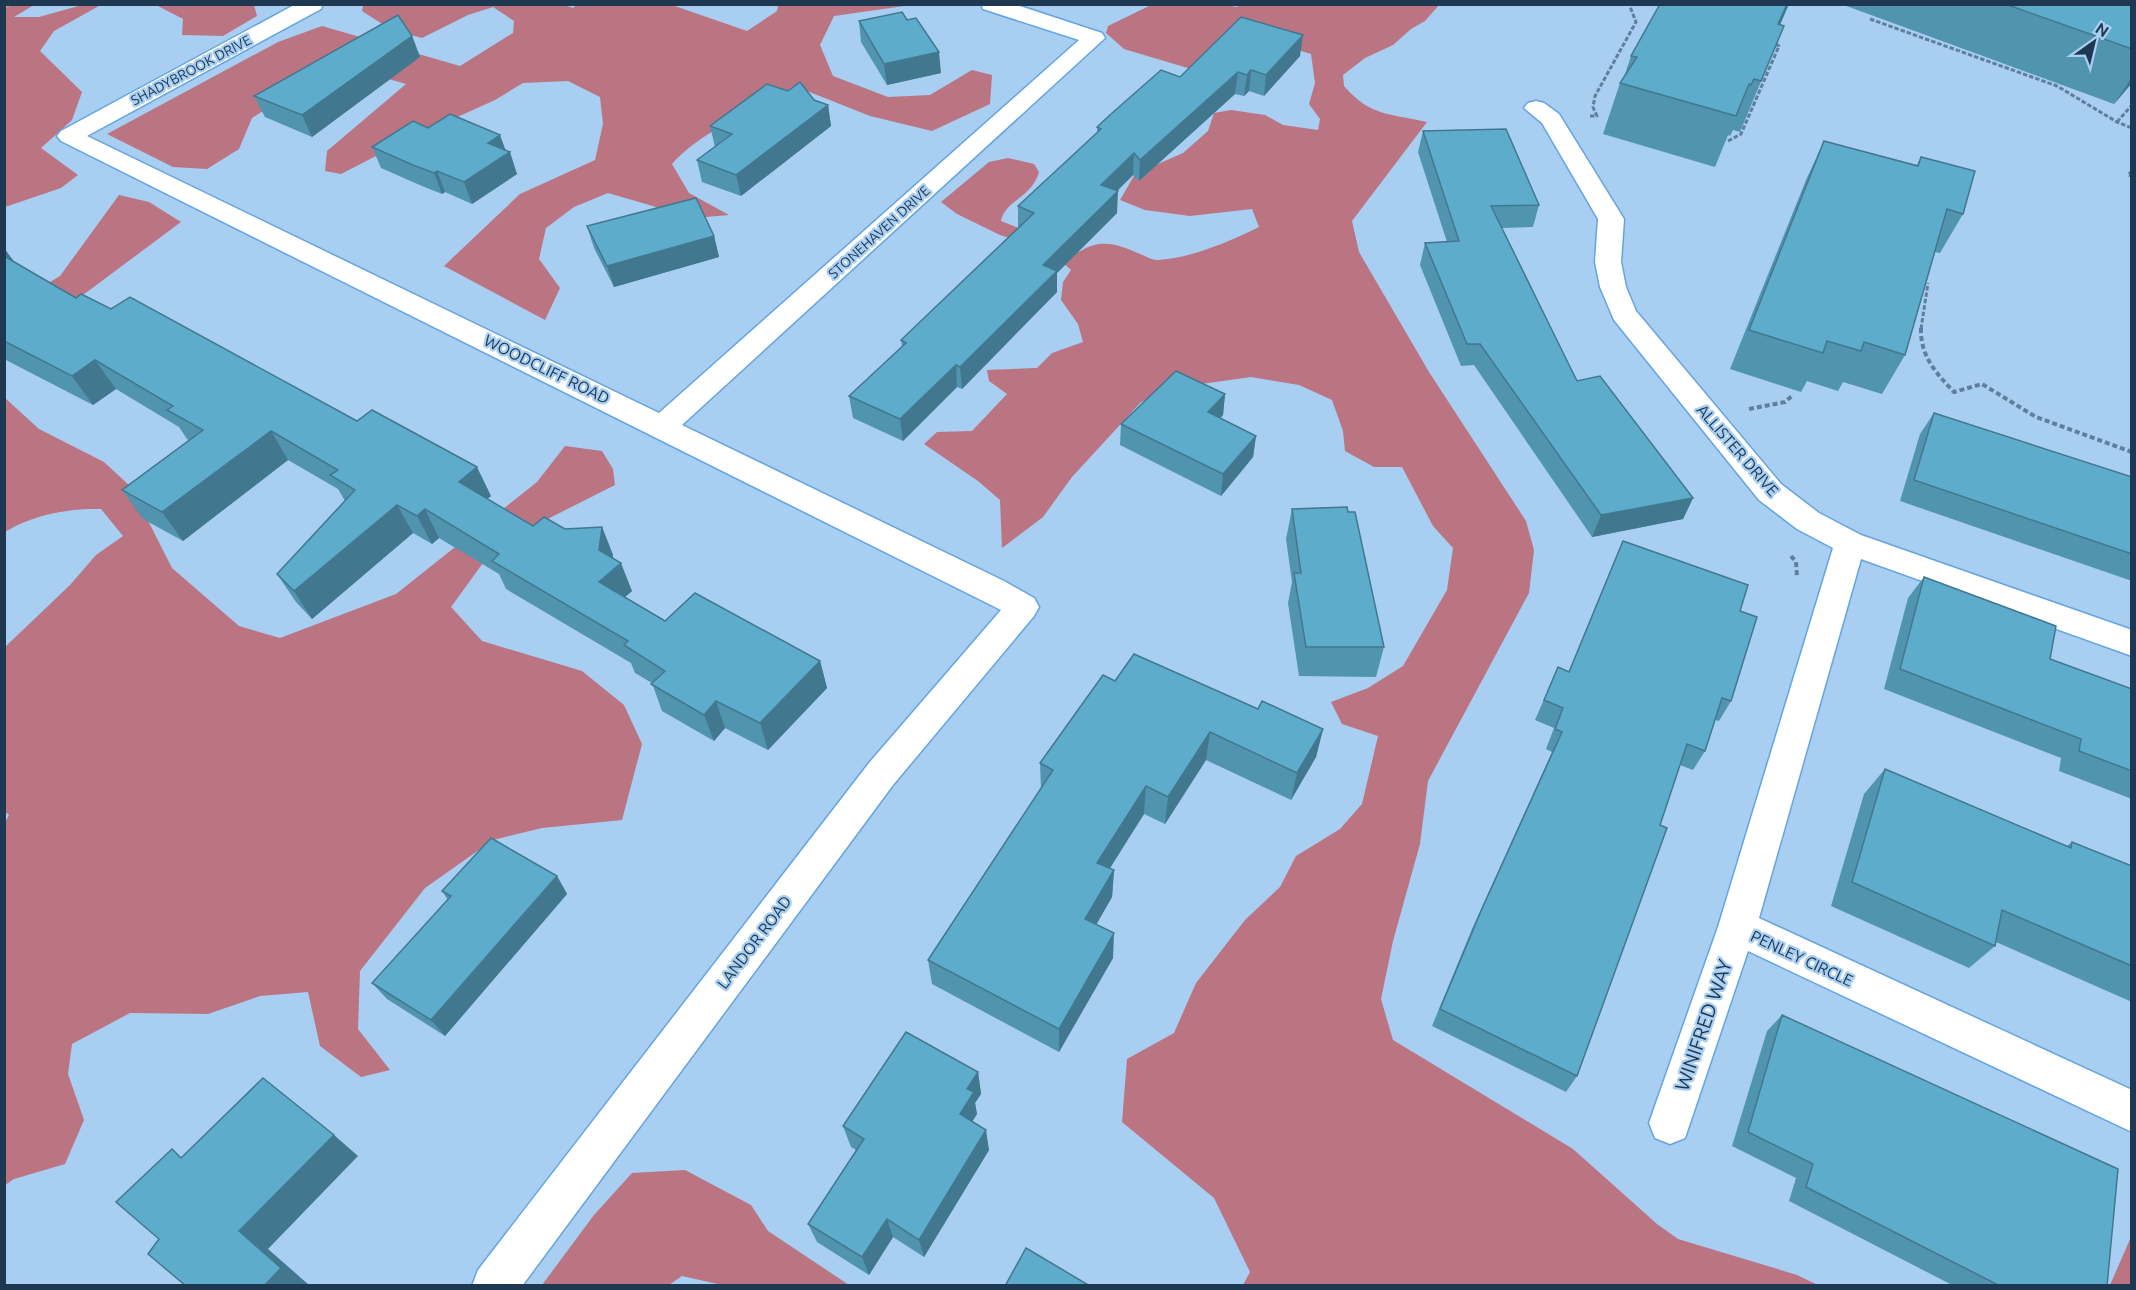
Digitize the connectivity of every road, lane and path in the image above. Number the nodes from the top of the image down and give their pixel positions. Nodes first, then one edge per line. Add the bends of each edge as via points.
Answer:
1 (313, 4) edge
2 (991, 4) edge
3 (1629, 4) edge
4 (1869, 19) dead end
5 (1771, 41) edge
6 (2132, 105) edge
7 (1536, 108) dead end
8 (1586, 116) dead end
9 (2117, 122) junction
10 (2132, 128) edge
11 (69, 136) joint
12 (1728, 141) edge
13 (2132, 171) edge
14 (2132, 176) edge
15 (1928, 283) edge
16 (1793, 394) dead end
17 (1752, 419) dead end
18 (663, 426) junction
19 (2132, 452) edge
20 (1850, 543) junction
21 (1785, 549) dead end
22 (1797, 579) dead end
23 (1023, 607) joint
24 (2132, 643) edge
25 (1737, 927) junction
26 (2132, 1112) edge
27 (1670, 1123) dead end
28 (494, 1286) edge

1 - 11 street, SHADYBROOK DRIVE
2 - 18 street, STONEHAVEN DRIVE via 1094,38
3 - 8 path via 1636,21 1594,96 1597,116
4 - 9 path via 2056,86
5 - 12 path via 1779,45 1741,134
6 - 9 path
7 - 20 street, ALLISTER DRIVE via 1551,119 1611,219 1608,262 1624,314 1770,492 1808,521
9 - 10 path
11 - 18 street, WOODCLIFF ROAD
13 - 14 path via 2128,175
15 - 19 path via 1920,324 1922,351 1954,392 1982,384 2037,420
16 - 17 path via 1785,402 1744,410
18 - 23 street, WOODCLIFF ROAD
20 - 24 street, ALLISTER DRIVE
20 - 25 street, PENLEY CIRCLE
21 - 22 path via 1796,562
23 - 28 street, LANDOR ROAD via 881,774
25 - 26 street, PENLEY CIRCLE
25 - 27 street, WINIFRED WAY

